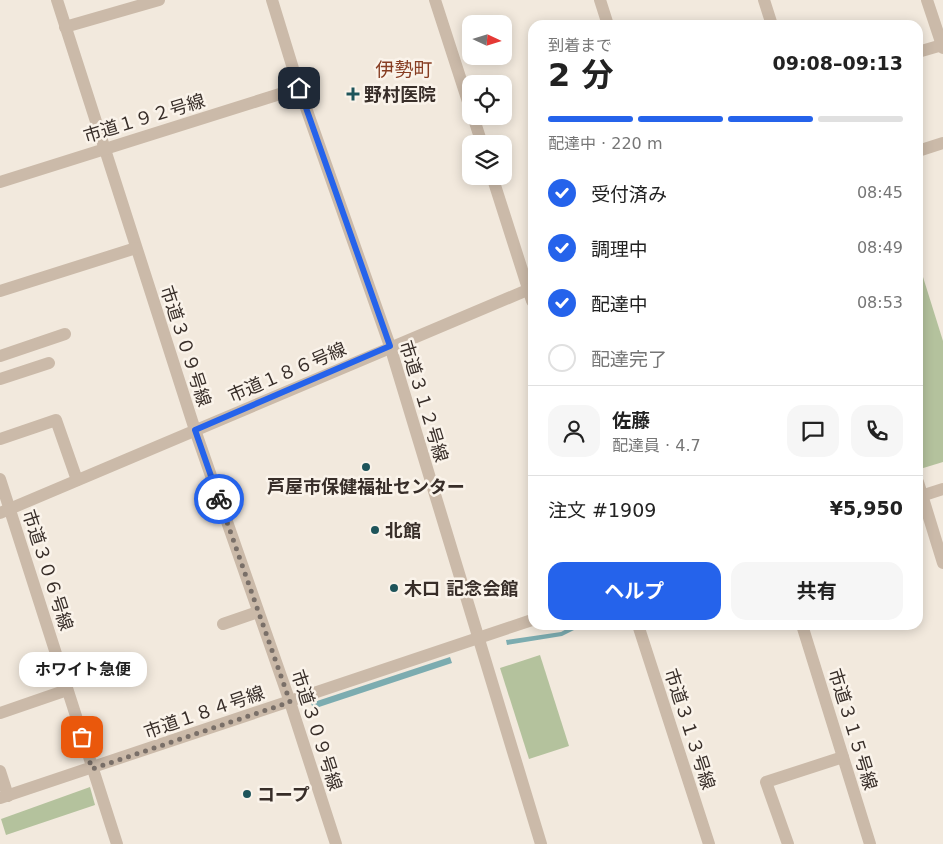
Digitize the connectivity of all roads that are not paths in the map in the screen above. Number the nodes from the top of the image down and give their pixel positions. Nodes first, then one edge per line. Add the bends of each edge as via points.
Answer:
1 (57, 0) edge
2 (159, 0) edge
3 (272, 0) edge
4 (435, 0) edge
5 (600, 0) edge
6 (764, 0) edge
7 (927, 0) edge
8 (606, 20) edge
9 (770, 20) edge
10 (66, 27) junction
11 (942, 46) edge
12 (923, 51) edge
13 (462, 83) edge
14 (299, 88) junction
15 (943, 143) edge
16 (104, 148) junction
17 (923, 149) edge
18 (0, 182) edge
19 (495, 185) edge
20 (136, 248) junction
21 (528, 284) edge
22 (0, 291) edge
23 (528, 294) edge
24 (65, 334) dead end
25 (390, 346) junction
26 (0, 356) edge
27 (50, 363) dead end
28 (0, 379) edge
29 (195, 430) junction
30 (0, 439) edge
31 (0, 479) edge
32 (77, 480) junction
33 (943, 489) edge
34 (923, 495) edge
35 (923, 505) edge
36 (5, 510) edge
37 (943, 563) edge
38 (258, 612) junction
39 (528, 621) edge
40 (223, 624) dead end
41 (640, 630) edge
42 (804, 630) edge
43 (479, 637) junction
44 (67, 690) junction
45 (290, 702) junction
46 (0, 713) edge
47 (843, 757) junction
48 (92, 769) junction
49 (0, 772) edge
50 (4, 797) edge
51 (117, 844) edge
52 (336, 844) edge
53 (541, 844) edge
54 (709, 844) edge
55 (788, 844) edge
56 (870, 844) edge

1 - 10 street, 市道３０９号線
2 - 10 street
3 - 14 street, 市道３１２号線
4 - 13 street
5 - 8 street
6 - 9 street
7 - 11 street
10 - 16 street, 市道３０９号線
11 - 12 street
14 - 16 street, 市道１９２号線
14 - 25 street, 市道３１２号線
15 - 17 street
16 - 18 street, 市道１９２号線
16 - 20 street, 市道３０９号線
19 - 21 street
20 - 22 street
20 - 29 street, 市道３０９号線
23 - 25 street, 市道１８６号線
24 - 26 street
25 - 29 street, 市道１８６号線
25 - 43 street, 市道３１２号線
27 - 28 street
29 - 32 street, 市道１８６号線
29 - 38 street, 市道３０９号線
30 - 32 street via 56,420
31 - 36 street, 市道３０６号線
32 - 36 street, 市道１８６号線
33 - 34 street
35 - 37 street
36 - 44 street, 市道３０６号線
38 - 40 street
38 - 45 street, 市道３０９号線
39 - 43 street, 市道１８４号線
41 - 54 street, 市道３１３号線
42 - 47 street, 市道３１５号線
43 - 45 street, 市道１８４号線
43 - 53 street, 市道３１２号線
44 - 46 street
44 - 48 street, 市道３０６号線
45 - 48 street, 市道１８４号線
45 - 52 street, 市道３０９号線
47 - 55 street via 766,782
47 - 56 street, 市道３１５号線
48 - 50 street, 市道１８４号線
48 - 51 street, 市道３０６号線
49 - 50 street

